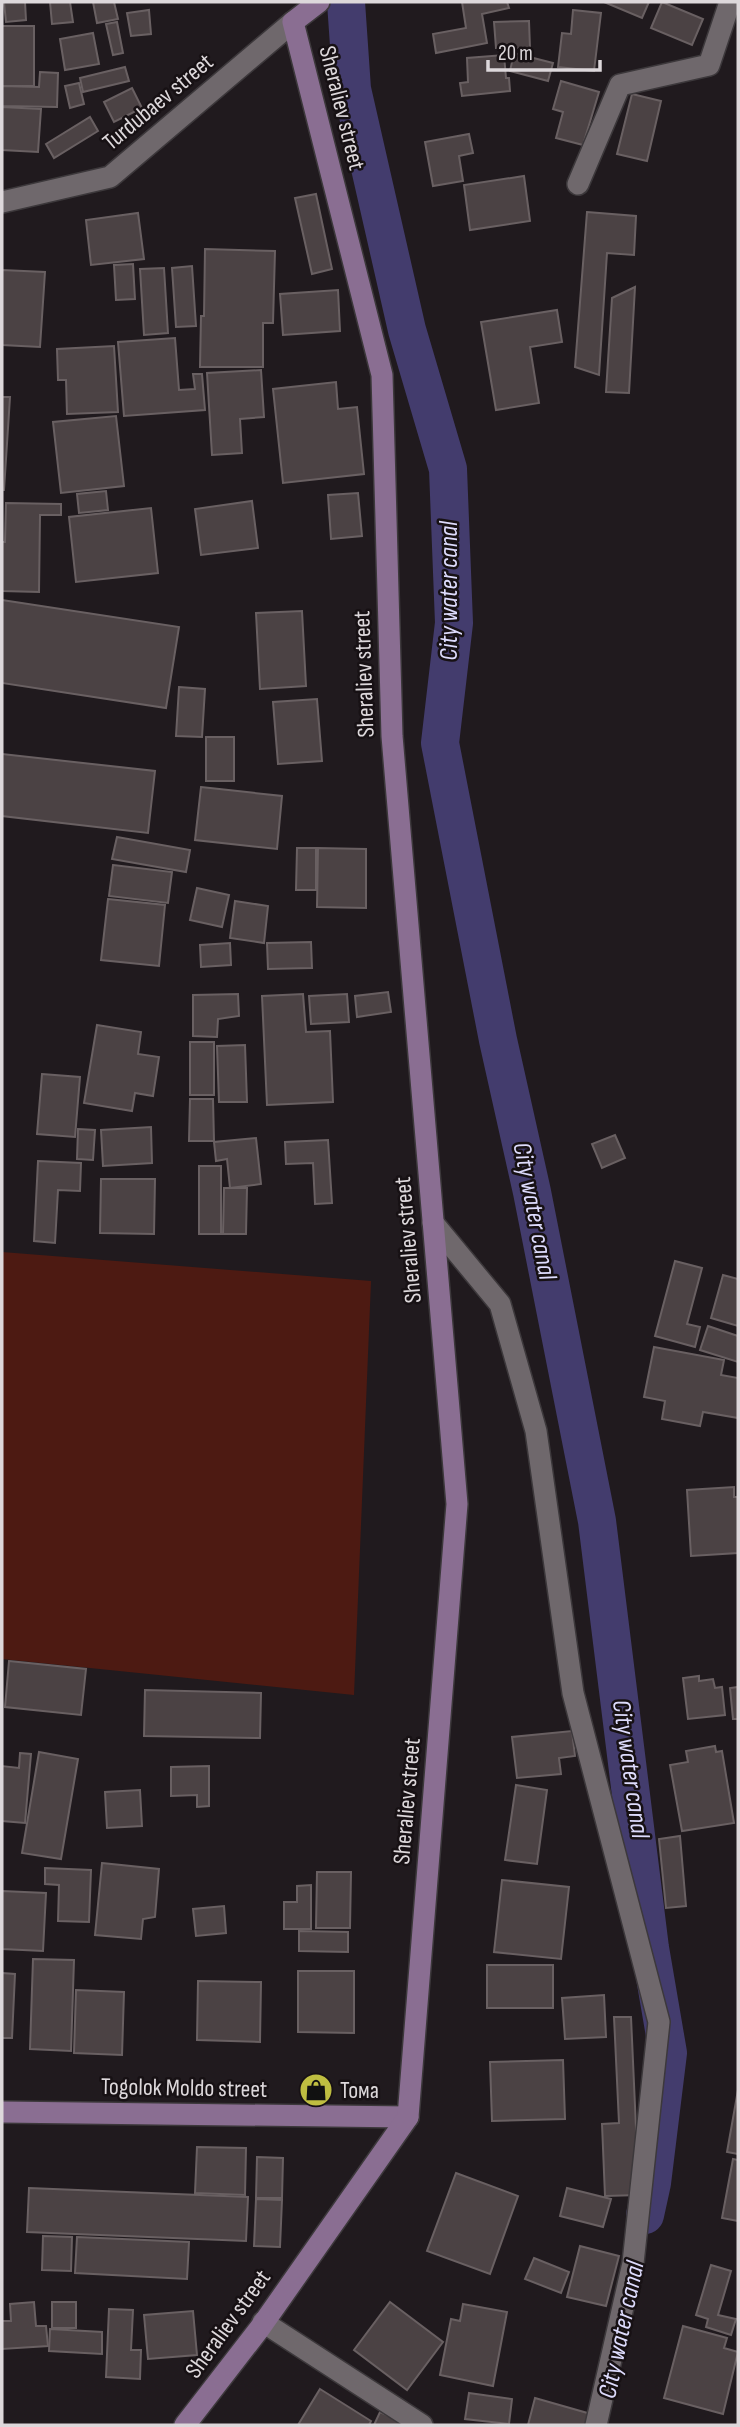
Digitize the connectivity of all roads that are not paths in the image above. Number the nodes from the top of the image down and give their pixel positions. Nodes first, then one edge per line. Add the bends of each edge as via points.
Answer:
1 (319, 2) edge
2 (730, 2) edge
3 (293, 22) junction
4 (579, 184) dead end
5 (2, 202) edge
6 (433, 1223) junction
7 (2, 2112) edge
8 (408, 2117) junction
9 (263, 2322) junction
10 (186, 2425) edge
11 (422, 2425) edge
12 (596, 2425) edge

1 - 3 street, Sheraliev street
2 - 4 street via 709,65 620,85
3 - 5 street, Turdubaev street via 110,177
3 - 6 street, Sheraliev street via 382,375 392,736
6 - 8 street, Sheraliev street via 457,1504
6 - 12 street via 500,1304 532,1418 573,1693 659,2022 633,2263
7 - 8 street, Togolok Moldo street
8 - 9 street, Sheraliev street
9 - 10 street, Sheraliev street
9 - 11 street

